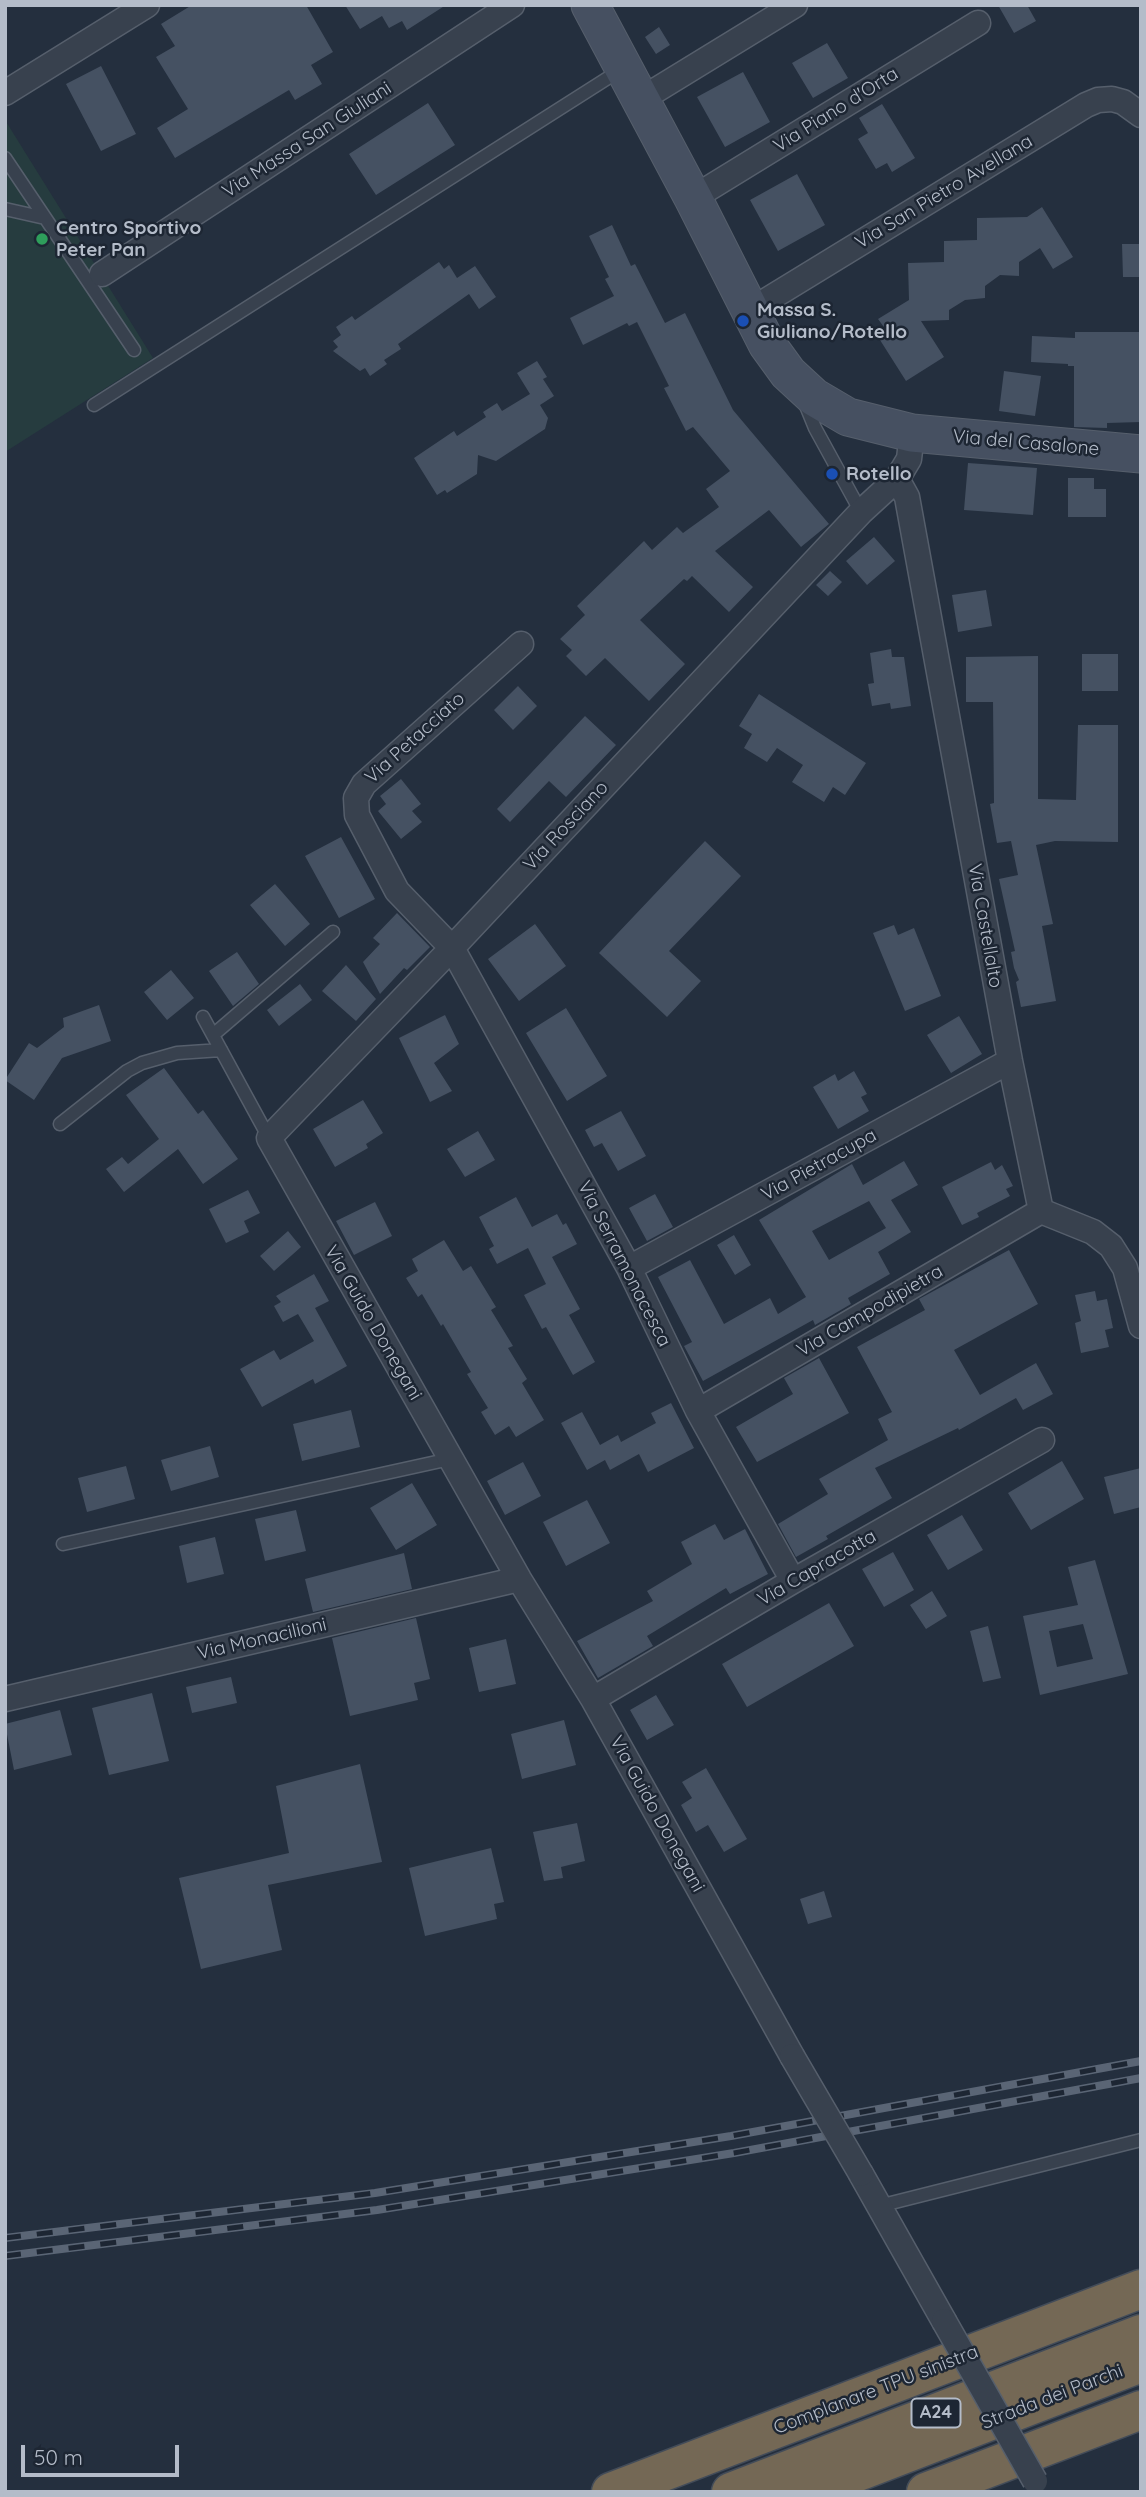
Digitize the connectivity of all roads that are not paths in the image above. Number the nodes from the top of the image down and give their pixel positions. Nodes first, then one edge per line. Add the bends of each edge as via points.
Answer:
1 (147, 5) edge
2 (512, 5) edge
3 (590, 5) edge
4 (795, 5) edge
5 (978, 23) dead end
6 (623, 68) junction
7 (5, 93) edge
8 (640, 100) junction
9 (1141, 115) edge
10 (5, 158) edge
11 (693, 198) junction
12 (5, 209) edge
13 (44, 218) junction
14 (102, 274) dead end
15 (751, 310) junction
16 (134, 350) dead end
17 (797, 382) junction
18 (94, 405) dead end
19 (912, 433) junction
20 (1141, 454) edge
21 (897, 480) junction
22 (862, 512) junction
23 (522, 644) dead end
24 (333, 932) dead end
25 (452, 948) junction
26 (203, 1017) dead end
27 (213, 1035) junction
28 (221, 1050) junction
29 (1010, 1061) junction
30 (60, 1124) dead end
31 (269, 1138) junction
32 (1041, 1210) junction
33 (629, 1268) junction
34 (1141, 1326) edge
35 (698, 1411) junction
36 (1042, 1440) dead end
37 (450, 1459) junction
38 (63, 1544) dead end
39 (519, 1579) junction
40 (793, 1581) junction
41 (5, 1699) edge
42 (593, 1699) junction
43 (1141, 2140) edge
44 (879, 2206) junction
45 (1141, 2289) edge
46 (1141, 2334) edge
47 (1141, 2363) edge
48 (1141, 2410) edge
49 (1037, 2486) edge
50 (611, 2492) edge
51 (731, 2492) edge
52 (806, 2492) edge
53 (926, 2492) edge

1 - 7 street
2 - 14 street, Via Massa San Giuliani
3 - 6 street, Via del Casalone
4 - 8 street
5 - 11 street, Via Piano d'Orta
6 - 8 street, Via del Casalone
6 - 18 lane
8 - 11 street, Via del Casalone
9 - 15 street, Via San Pietro Avellana via 1112,99 1086,105
10 - 13 lane
11 - 15 street, Via del Casalone
12 - 13 lane
13 - 16 lane
15 - 17 street, Via del Casalone via 774,354
17 - 19 street, Via del Casalone via 839,413
17 - 22 lane via 815,428
19 - 20 street, Via del Casalone
19 - 21 street via 909,459
21 - 22 street, Via Rosciano
21 - 29 street, Via Castellalto via 907,497
22 - 25 street, Via Rosciano
23 - 25 street, Via Petacciato via 364,783 356,798 358,815 393,884
24 - 27 lane
25 - 31 street, Via Rosciano
25 - 33 street, Via Serramonacesca
26 - 27 lane
27 - 28 lane
28 - 30 lane via 166,1055 142,1063
28 - 31 lane
29 - 32 street, Via Castellalto
29 - 33 street, Via Pietracupa
31 - 37 street, Via Guido Donegani
32 - 34 street via 1093,1232 1111,1246 1125,1268
32 - 35 street, Via Campodipietra
33 - 35 street, Via Serramonacesca
35 - 40 street, Via Serramonacesca
36 - 40 street, Via Capracotta
37 - 38 lane
37 - 39 street, Via Guido Donegani
39 - 41 street, Via Monacilioni
39 - 42 street, Via Guido Donegani
40 - 42 street, Via Capracotta
42 - 44 street, Via Guido Donegani, bridge
43 - 44 lane
44 - 49 street, Via Guido Donegani, bridge
45 - 50 highway, Complanare TPU sinistra
46 - 51 highway, Strada dei Parchi / A24
47 - 52 highway, Strada dei Parchi / A24
48 - 53 highway

